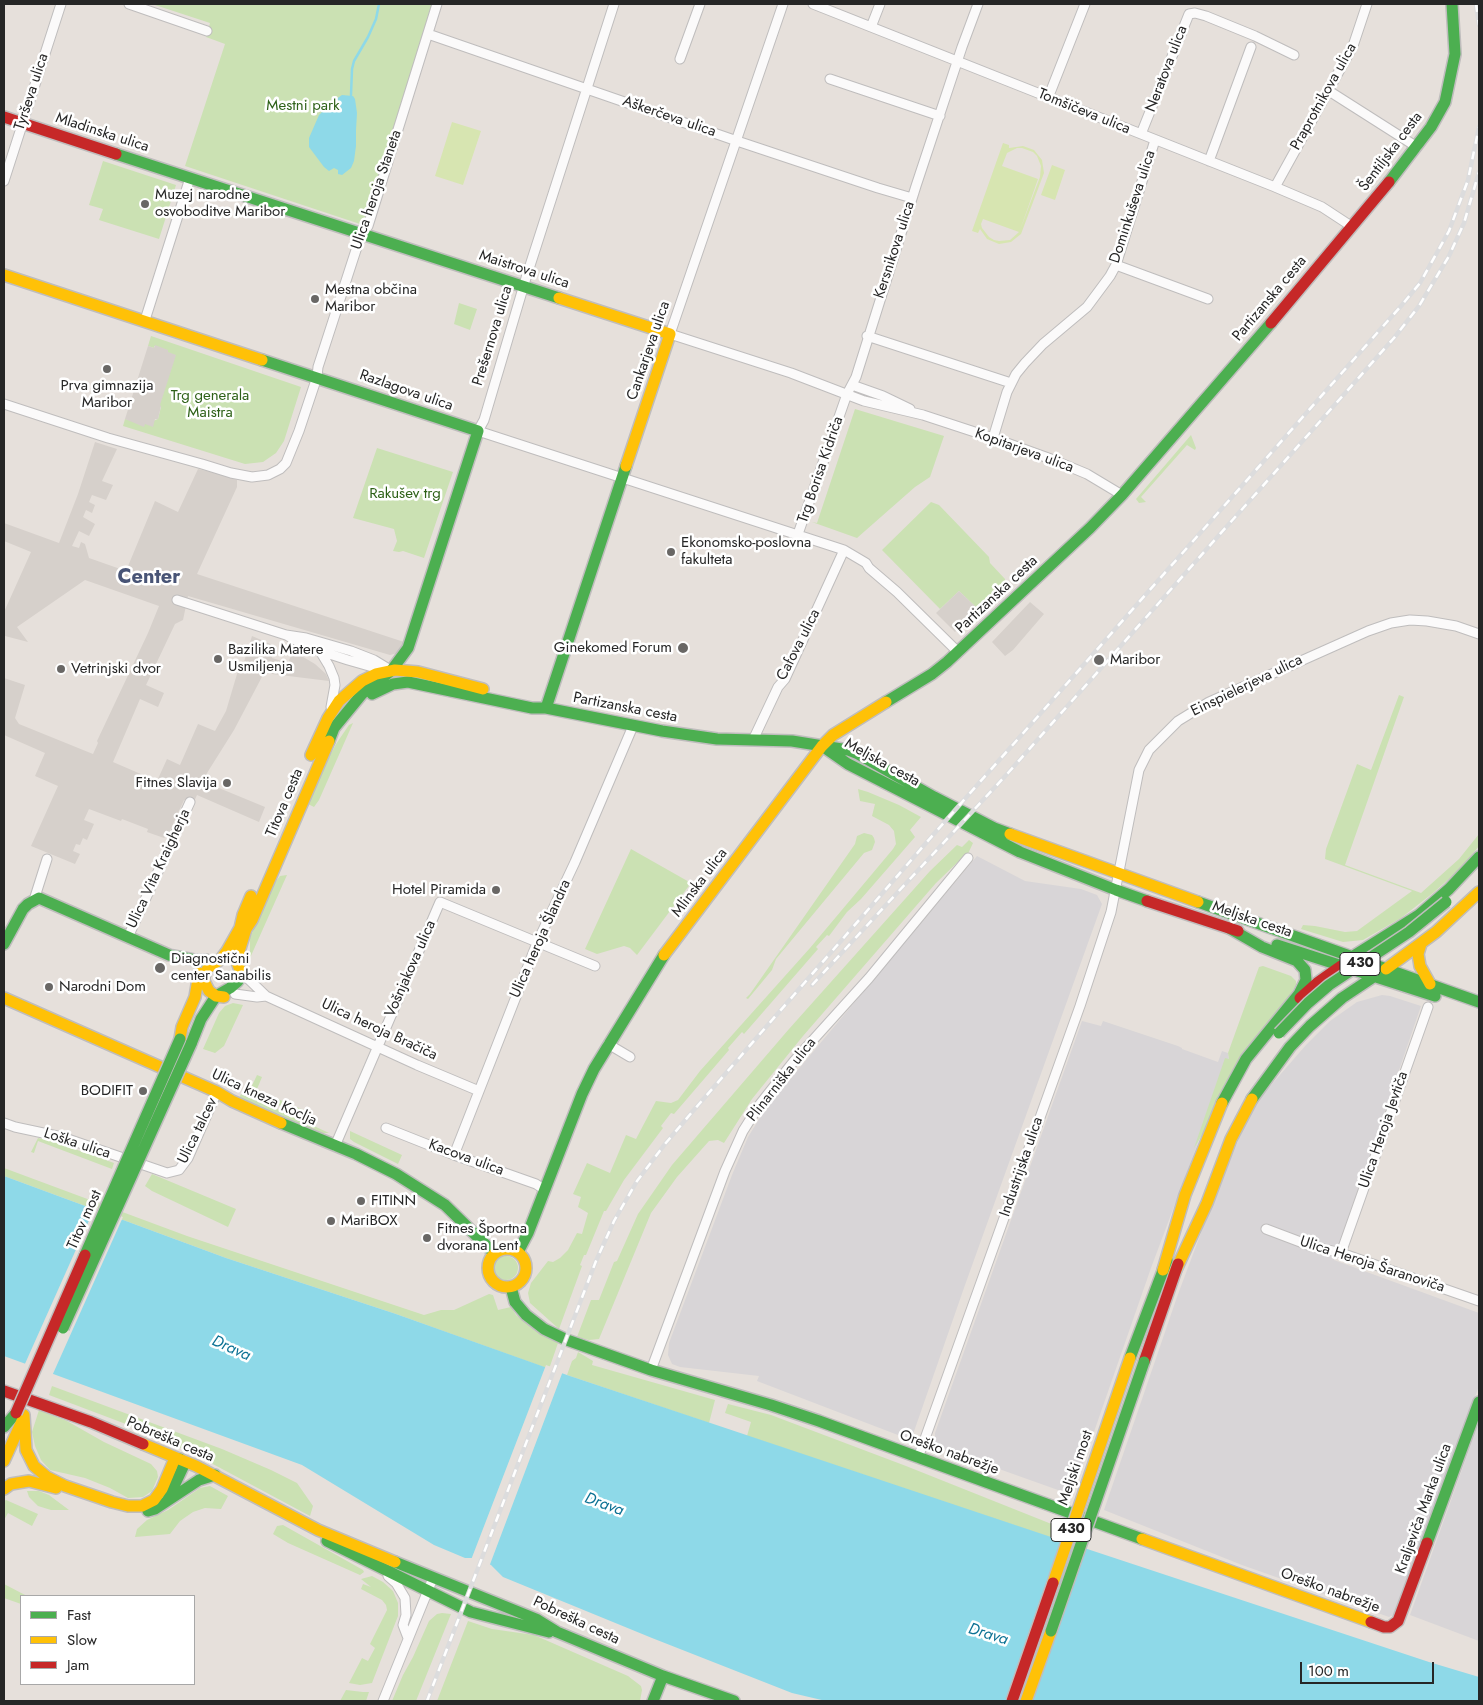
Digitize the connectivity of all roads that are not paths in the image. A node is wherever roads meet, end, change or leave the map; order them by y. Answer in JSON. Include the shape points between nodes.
{"nodes":[{"id":1,"x":60,"y":4,"type":"edge"},
{"id":2,"x":129,"y":4,"type":"edge"},
{"id":3,"x":437,"y":4,"type":"edge"},
{"id":4,"x":614,"y":4,"type":"edge"},
{"id":5,"x":700,"y":4,"type":"edge"},
{"id":6,"x":782,"y":4,"type":"edge"},
{"id":7,"x":813,"y":4,"type":"edge"},
{"id":8,"x":880,"y":4,"type":"edge"},
{"id":9,"x":978,"y":4,"type":"edge"},
{"id":10,"x":1084,"y":4,"type":"edge"},
{"id":11,"x":1367,"y":4,"type":"edge"},
{"id":12,"x":1452,"y":4,"type":"edge"},
{"id":13,"x":871,"y":27,"type":"junction"},
{"id":14,"x":207,"y":31,"type":"dead end"},
{"id":15,"x":428,"y":34,"type":"junction"},
{"id":16,"x":1251,"y":47,"type":"dead end"},
{"id":17,"x":1294,"y":55,"type":"dead end"},
{"id":18,"x":680,"y":59,"type":"dead end"},
{"id":19,"x":957,"y":61,"type":"junction"},
{"id":20,"x":830,"y":79,"type":"dead end"},
{"id":21,"x":587,"y":88,"type":"junction"},
{"id":22,"x":1329,"y":91,"type":"junction"},
{"id":23,"x":1048,"y":98,"type":"junction"},
{"id":24,"x":4,"y":116,"type":"edge"},
{"id":25,"x":940,"y":116,"type":"junction"},
{"id":26,"x":22,"y":122,"type":"junction"},
{"id":27,"x":1141,"y":134,"type":"junction"},
{"id":28,"x":737,"y":140,"type":"junction"},
{"id":29,"x":1155,"y":140,"type":"junction"},
{"id":30,"x":1417,"y":147,"type":"junction"},
{"id":31,"x":1209,"y":161,"type":"junction"},
{"id":32,"x":190,"y":178,"type":"junction"},
{"id":33,"x":4,"y":181,"type":"edge"},
{"id":34,"x":1275,"y":187,"type":"junction"},
{"id":35,"x":912,"y":198,"type":"junction"},
{"id":36,"x":1351,"y":226,"type":"junction"},
{"id":37,"x":362,"y":234,"type":"junction"},
{"id":38,"x":1116,"y":265,"type":"junction"},
{"id":39,"x":4,"y":275,"type":"edge"},
{"id":40,"x":524,"y":286,"type":"junction"},
{"id":41,"x":1208,"y":299,"type":"dead end"},
{"id":42,"x":145,"y":320,"type":"junction"},
{"id":43,"x":670,"y":334,"type":"junction"},
{"id":44,"x":867,"y":336,"type":"junction"},
{"id":45,"x":317,"y":377,"type":"junction"},
{"id":46,"x":1011,"y":383,"type":"junction"},
{"id":47,"x":852,"y":385,"type":"junction"},
{"id":48,"x":847,"y":394,"type":"junction"},
{"id":49,"x":4,"y":404,"type":"edge"},
{"id":50,"x":923,"y":415,"type":"junction"},
{"id":51,"x":478,"y":431,"type":"junction"},
{"id":52,"x":993,"y":438,"type":"junction"},
{"id":53,"x":622,"y":478,"type":"junction"},
{"id":54,"x":1122,"y":495,"type":"junction"},
{"id":55,"x":798,"y":534,"type":"junction"},
{"id":56,"x":844,"y":550,"type":"junction"},
{"id":57,"x":178,"y":600,"type":"dead end"},
{"id":58,"x":1479,"y":634,"type":"edge"},
{"id":59,"x":286,"y":635,"type":"junction"},
{"id":60,"x":320,"y":651,"type":"junction"},
{"id":61,"x":958,"y":652,"type":"junction"},
{"id":62,"x":391,"y":671,"type":"junction"},
{"id":63,"x":415,"y":683,"type":"junction"},
{"id":64,"x":354,"y":704,"type":"junction"},
{"id":65,"x":546,"y":708,"type":"junction"},
{"id":66,"x":328,"y":718,"type":"junction"},
{"id":67,"x":633,"y":726,"type":"junction"},
{"id":68,"x":753,"y":740,"type":"junction"},
{"id":69,"x":822,"y":746,"type":"junction"},
{"id":70,"x":190,"y":802,"type":"dead end"},
{"id":71,"x":1479,"y":857,"type":"edge"},
{"id":72,"x":968,"y":858,"type":"dead end"},
{"id":73,"x":47,"y":859,"type":"dead end"},
{"id":74,"x":1479,"y":870,"type":"edge"},
{"id":75,"x":1119,"y":874,"type":"junction"},
{"id":76,"x":1479,"y":881,"type":"edge"},
{"id":77,"x":1116,"y":890,"type":"junction"},
{"id":78,"x":1479,"y":892,"type":"edge"},
{"id":79,"x":34,"y":900,"type":"junction"},
{"id":80,"x":1449,"y":904,"type":"junction"},
{"id":81,"x":248,"y":918,"type":"junction"},
{"id":82,"x":1229,"y":928,"type":"junction"},
{"id":83,"x":128,"y":937,"type":"junction"},
{"id":84,"x":537,"y":943,"type":"junction"},
{"id":85,"x":4,"y":944,"type":"edge"},
{"id":86,"x":1421,"y":944,"type":"junction"},
{"id":87,"x":169,"y":955,"type":"junction"},
{"id":88,"x":215,"y":956,"type":"junction"},
{"id":89,"x":1352,"y":958,"type":"junction"},
{"id":90,"x":595,"y":966,"type":"dead end"},
{"id":91,"x":1341,"y":966,"type":"junction"},
{"id":92,"x":242,"y":967,"type":"junction"},
{"id":93,"x":1386,"y":969,"type":"junction"},
{"id":94,"x":1375,"y":976,"type":"junction"},
{"id":95,"x":202,"y":982,"type":"junction"},
{"id":96,"x":1430,"y":984,"type":"junction"},
{"id":97,"x":226,"y":996,"type":"junction"},
{"id":98,"x":266,"y":996,"type":"junction"},
{"id":99,"x":4,"y":998,"type":"edge"},
{"id":100,"x":1479,"y":1002,"type":"edge"},
{"id":101,"x":1428,"y":1007,"type":"dead end"},
{"id":102,"x":1479,"y":1009,"type":"edge"},
{"id":103,"x":1285,"y":1011,"type":"junction"},
{"id":104,"x":1282,"y":1034,"type":"junction"},
{"id":105,"x":608,"y":1044,"type":"junction"},
{"id":106,"x":378,"y":1046,"type":"junction"},
{"id":107,"x":1270,"y":1054,"type":"dead end"},
{"id":108,"x":630,"y":1057,"type":"dead end"},
{"id":109,"x":1252,"y":1078,"type":"dead end"},
{"id":110,"x":479,"y":1091,"type":"junction"},
{"id":111,"x":217,"y":1092,"type":"junction"},
{"id":112,"x":4,"y":1123,"type":"edge"},
{"id":113,"x":386,"y":1128,"type":"dead end"},
{"id":114,"x":334,"y":1146,"type":"junction"},
{"id":115,"x":454,"y":1156,"type":"junction"},
{"id":116,"x":149,"y":1168,"type":"joint"},
{"id":117,"x":545,"y":1190,"type":"junction"},
{"id":118,"x":1266,"y":1229,"type":"dead end"},
{"id":119,"x":518,"y":1252,"type":"junction"},
{"id":120,"x":494,"y":1253,"type":"junction"},
{"id":121,"x":1341,"y":1253,"type":"junction"},
{"id":122,"x":1163,"y":1270,"type":"junction"},
{"id":123,"x":1174,"y":1274,"type":"junction"},
{"id":124,"x":511,"y":1287,"type":"junction"},
{"id":125,"x":1479,"y":1301,"type":"edge"},
{"id":126,"x":651,"y":1370,"type":"junction"},
{"id":127,"x":4,"y":1391,"type":"edge"},
{"id":128,"x":1479,"y":1402,"type":"edge"},
{"id":129,"x":20,"y":1414,"type":"junction"},
{"id":130,"x":4,"y":1427,"type":"edge"},
{"id":131,"x":4,"y":1438,"type":"edge"},
{"id":132,"x":178,"y":1458,"type":"junction"},
{"id":133,"x":918,"y":1458,"type":"junction"},
{"id":134,"x":4,"y":1460,"type":"edge"},
{"id":135,"x":214,"y":1475,"type":"junction"},
{"id":136,"x":4,"y":1489,"type":"edge"},
{"id":137,"x":167,"y":1500,"type":"junction"},
{"id":138,"x":1083,"y":1518,"type":"junction"},
{"id":139,"x":318,"y":1530,"type":"junction"},
{"id":140,"x":380,"y":1569,"type":"junction"},
{"id":141,"x":433,"y":1578,"type":"junction"},
{"id":142,"x":428,"y":1591,"type":"junction"},
{"id":143,"x":1394,"y":1625,"type":"joint"},
{"id":144,"x":557,"y":1632,"type":"junction"},
{"id":145,"x":408,"y":1638,"type":"junction"},
{"id":146,"x":663,"y":1676,"type":"junction"},
{"id":147,"x":383,"y":1701,"type":"edge"},
{"id":148,"x":653,"y":1701,"type":"edge"},
{"id":149,"x":734,"y":1701,"type":"edge"},
{"id":150,"x":1012,"y":1701,"type":"edge"},
{"id":151,"x":1020,"y":1701,"type":"edge"},
{"id":152,"x":1026,"y":1701,"type":"edge"}],
"edges":[{"from":1,"to":26,"type":"street","name":"Tyrševa ulica"},
{"from":2,"to":14,"type":"street"},
{"from":3,"to":15,"type":"street","name":"Ulica heroja Staneta"},
{"from":4,"to":21,"type":"street","name":"Prešernova ulica"},
{"from":5,"to":18,"type":"street"},
{"from":6,"to":28,"type":"street","name":"Cankarjeva ulica"},
{"from":7,"to":13,"type":"street","name":"Tomšičeva ulica"},
{"from":8,"to":13,"type":"street"},
{"from":9,"to":19,"type":"street","name":"Kersnikova ulica"},
{"from":10,"to":23,"type":"street"},
{"from":11,"to":22,"type":"street","name":"Praprotnikova ulica","via":[[1353,46]]},
{"from":12,"to":30,"type":"main road","name":"Šentiljska cesta","via":[[1455,54],[1449,88],[1445,102]]},
{"from":13,"to":19,"type":"street","name":"Tomšičeva ulica"},
{"from":15,"to":21,"type":"street","name":"Aškerčeva ulica"},
{"from":15,"to":37,"type":"street","name":"Ulica heroja Staneta","via":[[368,226]]},
{"from":16,"to":31,"type":"street"},
{"from":17,"to":27,"type":"street","name":"Neratova ulica","via":[[1206,16],[1189,14]]},
{"from":19,"to":23,"type":"street","name":"Tomšičeva ulica"},
{"from":19,"to":25,"type":"street","name":"Kersnikova ulica"},
{"from":20,"to":25,"type":"street"},
{"from":21,"to":28,"type":"street","name":"Aškerčeva ulica"},
{"from":21,"to":40,"type":"street","name":"Prešernova ulica"},
{"from":22,"to":30,"type":"street"},
{"from":22,"to":34,"type":"street","name":"Praprotnikova ulica"},
{"from":23,"to":27,"type":"street","name":"Tomšičeva ulica"},
{"from":24,"to":26,"type":"main road","name":"Mladinska ulica"},
{"from":25,"to":35,"type":"street","name":"Kersnikova ulica"},
{"from":26,"to":32,"type":"main road","name":"Mladinska ulica"},
{"from":26,"to":33,"type":"street","name":"Tyrševa ulica"},
{"from":27,"to":29,"type":"street","name":"Tomšičeva ulica"},
{"from":28,"to":35,"type":"street","name":"Aškerčeva ulica"},
{"from":28,"to":43,"type":"street","name":"Cankarjeva ulica"},
{"from":29,"to":31,"type":"street","name":"Tomšičeva ulica"},
{"from":29,"to":38,"type":"street","name":"Dominkuševa ulica"},
{"from":30,"to":36,"type":"main road","name":"Šentiljska cesta"},
{"from":31,"to":34,"type":"street","name":"Tomšičeva ulica"},
{"from":32,"to":37,"type":"main road","name":"Maistrova ulica"},
{"from":32,"to":42,"type":"street"},
{"from":34,"to":36,"type":"street","name":"Tomšičeva ulica","via":[[1322,207]]},
{"from":35,"to":44,"type":"street","name":"Kersnikova ulica"},
{"from":36,"to":54,"type":"main road","name":"Partizanska cesta"},
{"from":37,"to":40,"type":"main road","name":"Maistrova ulica"},
{"from":37,"to":45,"type":"street","name":"Ulica heroja Staneta"},
{"from":38,"to":41,"type":"street"},
{"from":38,"to":46,"type":"street","name":"Dominkuševa ulica","via":[[1087,307],[1025,362]]},
{"from":39,"to":42,"type":"main road","name":"Razlagova ulica"},
{"from":40,"to":43,"type":"main road","name":"Maistrova ulica"},
{"from":40,"to":51,"type":"street","name":"Prešernova ulica"},
{"from":42,"to":45,"type":"main road","name":"Razlagova ulica"},
{"from":43,"to":48,"type":"street","name":"Maistrova ulica"},
{"from":43,"to":53,"type":"main road","name":"Cankarjeva ulica"},
{"from":44,"to":46,"type":"street"},
{"from":44,"to":47,"type":"street","name":"Kersnikova ulica"},
{"from":45,"to":49,"type":"street","via":[[286,463],[274,473],[252,477],[108,438]]},
{"from":45,"to":51,"type":"main road","name":"Razlagova ulica"},
{"from":46,"to":52,"type":"street","name":"Dominkuševa ulica"},
{"from":47,"to":48,"type":"street","name":"Trg Borisa Kidriča"},
{"from":47,"to":50,"type":"street","name":"Kopitarjeva ulica"},
{"from":48,"to":50,"type":"street","name":"Kopitarjeva ulica"},
{"from":48,"to":55,"type":"street","name":"Trg Borisa Kidriča"},
{"from":50,"to":52,"type":"street","name":"Kopitarjeva ulica"},
{"from":51,"to":53,"type":"street","name":"Razlagova ulica"},
{"from":51,"to":62,"type":"main road","name":"Prešernova ulica","via":[[410,642]]},
{"from":52,"to":54,"type":"street","name":"Kopitarjeva ulica","via":[[1087,474]]},
{"from":53,"to":55,"type":"street","name":"Razlagova ulica"},
{"from":53,"to":65,"type":"main road","name":"Cankarjeva ulica"},
{"from":54,"to":61,"type":"main road","name":"Partizanska cesta"},
{"from":55,"to":56,"type":"street","name":"Trg Borisa Kidriča"},
{"from":56,"to":61,"type":"street","name":"Trg Borisa Kidriča","via":[[866,563]]},
{"from":56,"to":68,"type":"street","name":"Cafova ulica"},
{"from":57,"to":59,"type":"street","name":"Partizanska cesta"},
{"from":58,"to":75,"type":"street","name":"Einspielerjeva ulica","via":[[1427,621],[1391,623],[1209,702],[1178,721],[1149,750],[1139,770]]},
{"from":59,"to":60,"type":"street","name":"Partizanska cesta"},
{"from":59,"to":62,"type":"street","name":"Partizanska cesta","via":[[352,651]]},
{"from":60,"to":62,"type":"street","name":"Partizanska cesta"},
{"from":60,"to":66,"type":"street","via":[[335,685]]},
{"from":61,"to":69,"type":"main road","name":"Partizanska cesta","via":[[932,674],[832,735]]},
{"from":62,"to":63,"type":"street","name":"Partizanska cesta"},
{"from":62,"to":64,"type":"main road","name":"Titova cesta"},
{"from":62,"to":65,"type":"main road","name":"Partizanska cesta","via":[[426,674]]},
{"from":62,"to":66,"type":"main road","name":"Titova cesta","via":[[362,681],[339,701]]},
{"from":63,"to":64,"type":"main road","name":"Titova cesta","via":[[393,684]]},
{"from":63,"to":65,"type":"main road","name":"Partizanska cesta","via":[[532,708]]},
{"from":64,"to":81,"type":"main road","name":"Titova cesta","via":[[339,720],[329,738]]},
{"from":65,"to":67,"type":"main road","name":"Partizanska cesta"},
{"from":66,"to":81,"type":"main road","name":"Titova cesta"},
{"from":67,"to":68,"type":"main road","name":"Partizanska cesta","via":[[707,738]]},
{"from":67,"to":84,"type":"street","name":"Ulica heroja Šlandra"},
{"from":68,"to":69,"type":"main road","name":"Partizanska cesta"},
{"from":69,"to":75,"type":"main road","name":"Meljska cesta","via":[[858,754],[994,828]]},
{"from":69,"to":77,"type":"main road","name":"Meljska cesta","via":[[848,764],[1020,852]]},
{"from":69,"to":105,"type":"main road","name":"Mlinska ulica","via":[[664,955]]},
{"from":70,"to":83,"type":"street","name":"Ulica Vita Kraigherja"},
{"from":71,"to":89,"type":"main road","via":[[1419,915]]},
{"from":72,"to":126,"type":"street","name":"Plinarniška ulica","via":[[869,978],[794,1062],[743,1131]]},
{"from":73,"to":79,"type":"street"},
{"from":74,"to":80,"type":"main road","number":"430"},
{"from":75,"to":77,"type":"street","name":"Industrijska ulica"},
{"from":75,"to":89,"type":"main road","name":"Meljska cesta"},
{"from":76,"to":80,"type":"main road","number":"430"},
{"from":77,"to":82,"type":"main road","name":"Meljska cesta"},
{"from":77,"to":133,"type":"street","name":"Industrijska ulica","via":[[1080,1006]]},
{"from":78,"to":86,"type":"main road"},
{"from":79,"to":83,"type":"main road","via":[[48,900]]},
{"from":79,"to":85,"type":"main road","via":[[23,909]]},
{"from":80,"to":104,"type":"main road","number":"430","bridge":true,"via":[[1329,985],[1308,1003]]},
{"from":81,"to":88,"type":"main road"},
{"from":81,"to":92,"type":"main road"},
{"from":82,"to":91,"type":"main road","name":"Meljska cesta"},
{"from":82,"to":103,"type":"main road","via":[[1302,966],[1305,985]]},
{"from":83,"to":87,"type":"main road"},
{"from":84,"to":90,"type":"street"},
{"from":84,"to":106,"type":"street","name":"Vošnjakova ulica","via":[[440,902]]},
{"from":84,"to":110,"type":"street","name":"Ulica heroja Šlandra"},
{"from":86,"to":93,"type":"main road"},
{"from":86,"to":96,"type":"main road","via":[[1418,954],[1420,966]]},
{"from":87,"to":88,"type":"main road","via":[[195,960]]},
{"from":87,"to":95,"type":"main road"},
{"from":88,"to":92,"type":"main road"},
{"from":88,"to":95,"type":"main road"},
{"from":88,"to":95,"type":"main road","via":[[200,968]]},
{"from":89,"to":91,"type":"main road"},
{"from":89,"to":93,"type":"main road","name":"Meljska cesta"},
{"from":91,"to":94,"type":"main road","name":"Meljska cesta"},
{"from":91,"to":103,"type":"main road"},
{"from":92,"to":97,"type":"main road"},
{"from":92,"to":97,"type":"main road","via":[[244,984]]},
{"from":92,"to":98,"type":"street","name":"Ulica heroja Bračiča"},
{"from":93,"to":94,"type":"main road"},
{"from":93,"to":96,"type":"main road","name":"Meljska cesta"},
{"from":94,"to":102,"type":"main road","name":"Meljska cesta"},
{"from":94,"to":123,"type":"main road","via":[[1342,998],[1310,1026],[1254,1095],[1231,1138]]},
{"from":95,"to":97,"type":"main road"},
{"from":95,"to":129,"type":"main road","name":"Titov most","bridge":true},
{"from":96,"to":100,"type":"main road","name":"Meljska cesta"},
{"from":97,"to":98,"type":"street","name":"Ulica heroja Bračiča"},
{"from":97,"to":129,"type":"main road","name":"Titov most","bridge":true,"via":[[192,1044]]},
{"from":98,"to":106,"type":"street","name":"Ulica heroja Bračiča"},
{"from":99,"to":111,"type":"main road","name":"Ulica kneza Koclja"},
{"from":101,"to":121,"type":"street","name":"Ulica Heroja Jevtiča"},
{"from":103,"to":122,"type":"main road","via":[[1246,1059],[1220,1106],[1185,1195]]},
{"from":104,"to":107,"type":"main road","number":"430"},
{"from":104,"to":122,"type":"main road","number":"430","via":[[1255,1064],[1229,1109]]},
{"from":105,"to":108,"type":"street"},
{"from":105,"to":117,"type":"main road","name":"Mlinska ulica","via":[[582,1094]]},
{"from":106,"to":110,"type":"street","name":"Ulica heroja Bračiča"},
{"from":106,"to":114,"type":"street","name":"Vošnjakova ulica"},
{"from":109,"to":123,"type":"main road","number":"430","via":[[1211,1166]]},
{"from":110,"to":115,"type":"street","name":"Ulica heroja Šlandra"},
{"from":111,"to":114,"type":"main road","name":"Ulica kneza Koclja"},
{"from":111,"to":116,"type":"street","name":"Ulica talcev","via":[[183,1166],[167,1173]]},
{"from":112,"to":116,"type":"street","name":"Loška ulica","via":[[62,1138]]},
{"from":113,"to":115,"type":"street","name":"Kacova ulica"},
{"from":114,"to":120,"type":"main road","name":"Ulica kneza Koclja","via":[[423,1190],[461,1219]]},
{"from":115,"to":117,"type":"street","name":"Kacova ulica"},
{"from":117,"to":119,"type":"main road","name":"Mlinska ulica"},
{"from":118,"to":121,"type":"street","name":"Ulica Heroja Šaranoviča"},
{"from":119,"to":120,"type":"main road","via":[[508,1248]]},
{"from":119,"to":124,"type":"main road","via":[[525,1262],[526,1272],[519,1283]]},
{"from":120,"to":124,"type":"main road","via":[[488,1263],[489,1276],[497,1285]]},
{"from":121,"to":125,"type":"street","name":"Ulica Heroja Šaranoviča"},
{"from":122,"to":150,"type":"main road","name":"Meljski most","number":"430","bridge":true},
{"from":123,"to":152,"type":"main road","name":"Meljski most","number":"430","bridge":true},
{"from":124,"to":126,"type":"main road","name":"Oreško nabrežje","via":[[515,1302],[544,1329]]},
{"from":126,"to":133,"type":"main road","name":"Oreško nabrežje","via":[[771,1405]]},
{"from":127,"to":132,"type":"main road","name":"Pobreška cesta"},
{"from":128,"to":143,"type":"main road","name":"Kraljeviča Marka ulica","via":[[1401,1615]]},
{"from":129,"to":130,"type":"main road"},
{"from":129,"to":131,"type":"main road"},
{"from":129,"to":132,"type":"main road","via":[[26,1450],[34,1466],[65,1486],[112,1502],[142,1506],[154,1500]]},
{"from":129,"to":134,"type":"main road"},
{"from":132,"to":135,"type":"main road","name":"Pobreška cesta"},
{"from":132,"to":137,"type":"main road","via":[[183,1468]]},
{"from":133,"to":138,"type":"main road","name":"Oreško nabrežje"},
{"from":135,"to":137,"type":"main road","via":[[199,1480]]},
{"from":135,"to":139,"type":"main road","name":"Pobreška cesta"},
{"from":136,"to":137,"type":"main road","via":[[11,1484],[29,1481],[129,1514],[155,1509]]},
{"from":138,"to":143,"type":"main road","name":"Oreško nabrežje","via":[[1377,1625]]},
{"from":138,"to":151,"type":"main road","name":"Meljski most"},
{"from":139,"to":140,"type":"main road","name":"Pobreška cesta","via":[[328,1542]]},
{"from":139,"to":141,"type":"main road","name":"Pobreška cesta"},
{"from":140,"to":142,"type":"main road"},
{"from":140,"to":145,"type":"street","name":"Pobreška cesta","via":[[403,1593],[406,1606],[404,1625]]},
{"from":141,"to":142,"type":"street","name":"Pobreška cesta"},
{"from":141,"to":144,"type":"main road","name":"Pobreška cesta","via":[[536,1619]]},
{"from":142,"to":144,"type":"main road","via":[[471,1612],[544,1632]]},
{"from":142,"to":145,"type":"street","name":"Pobreška cesta"},
{"from":144,"to":146,"type":"main road","name":"Pobreška cesta"},
{"from":145,"to":147,"type":"street","name":"Pobreška cesta"},
{"from":146,"to":148,"type":"main road"},
{"from":146,"to":149,"type":"main road","name":"Pobreška cesta"}]}
